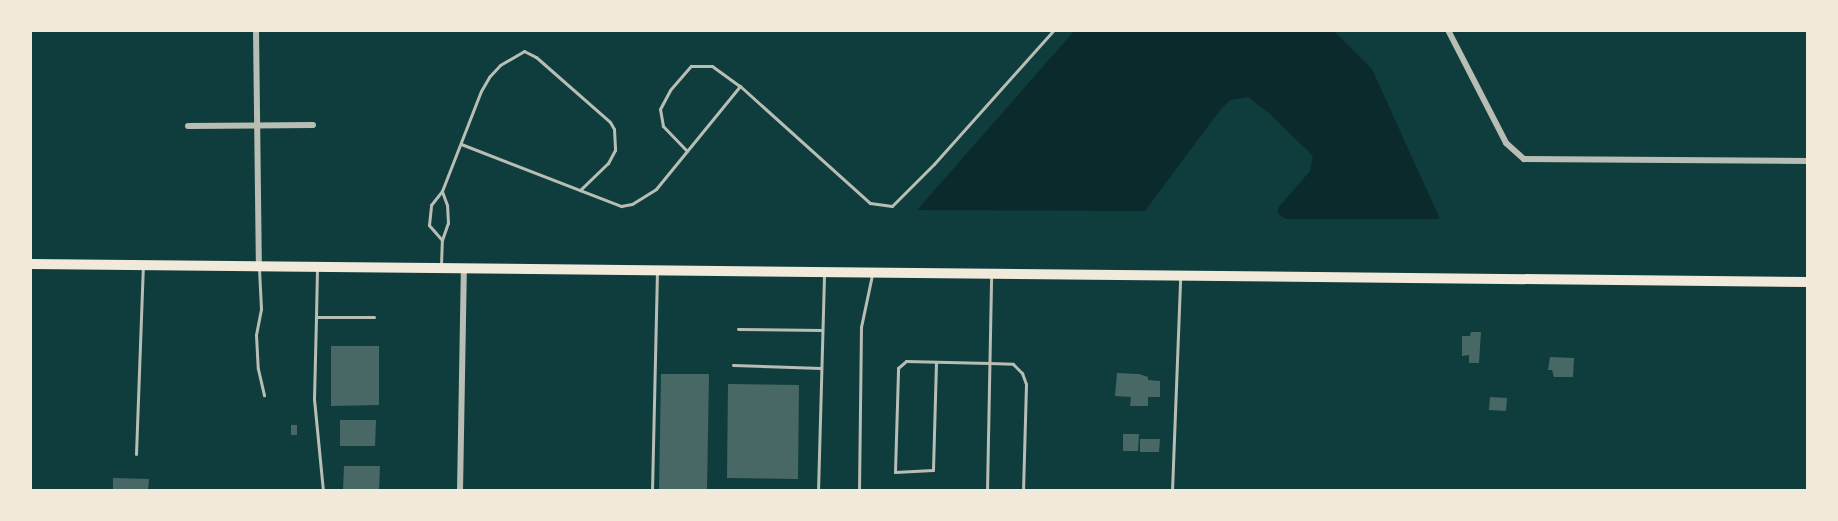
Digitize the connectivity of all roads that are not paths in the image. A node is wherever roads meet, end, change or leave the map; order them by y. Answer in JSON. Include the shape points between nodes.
{"nodes":[{"id":1,"x":256,"y":30,"type":"edge"},
{"id":2,"x":1054,"y":30,"type":"edge"},
{"id":3,"x":1448,"y":30,"type":"edge"},
{"id":4,"x":740,"y":86,"type":"junction"},
{"id":5,"x":313,"y":125,"type":"dead end"},
{"id":6,"x":188,"y":126,"type":"dead end"},
{"id":7,"x":257,"y":127,"type":"junction"},
{"id":8,"x":461,"y":144,"type":"junction"},
{"id":9,"x":687,"y":151,"type":"junction"},
{"id":10,"x":1808,"y":161,"type":"edge"},
{"id":11,"x":580,"y":190,"type":"junction"},
{"id":12,"x":442,"y":191,"type":"junction"},
{"id":13,"x":442,"y":240,"type":"junction"},
{"id":14,"x":30,"y":264,"type":"edge"},
{"id":15,"x":143,"y":266,"type":"junction"},
{"id":16,"x":259,"y":267,"type":"junction"},
{"id":17,"x":317,"y":267,"type":"junction"},
{"id":18,"x":441,"y":269,"type":"junction"},
{"id":19,"x":464,"y":269,"type":"junction"},
{"id":20,"x":657,"y":271,"type":"junction"},
{"id":21,"x":824,"y":273,"type":"junction"},
{"id":22,"x":872,"y":273,"type":"junction"},
{"id":23,"x":992,"y":274,"type":"junction"},
{"id":24,"x":1180,"y":276,"type":"junction"},
{"id":25,"x":1808,"y":282,"type":"edge"},
{"id":26,"x":316,"y":317,"type":"junction"},
{"id":27,"x":374,"y":317,"type":"dead end"},
{"id":28,"x":738,"y":329,"type":"dead end"},
{"id":29,"x":822,"y":330,"type":"junction"},
{"id":30,"x":936,"y":362,"type":"junction"},
{"id":31,"x":989,"y":363,"type":"junction"},
{"id":32,"x":733,"y":365,"type":"dead end"},
{"id":33,"x":821,"y":368,"type":"junction"},
{"id":34,"x":264,"y":395,"type":"dead end"},
{"id":35,"x":136,"y":454,"type":"dead end"},
{"id":36,"x":322,"y":491,"type":"edge"},
{"id":37,"x":460,"y":491,"type":"edge"},
{"id":38,"x":652,"y":491,"type":"edge"},
{"id":39,"x":818,"y":491,"type":"edge"},
{"id":40,"x":859,"y":491,"type":"edge"},
{"id":41,"x":987,"y":491,"type":"edge"},
{"id":42,"x":1023,"y":491,"type":"edge"},
{"id":43,"x":1172,"y":491,"type":"edge"}],
"edges":[{"from":1,"to":7,"type":"street"},
{"from":2,"to":4,"type":"lane","via":[[892,206],[870,203]]},
{"from":3,"to":10,"type":"street","via":[[1506,143],[1524,159]]},
{"from":4,"to":9,"type":"lane"},
{"from":4,"to":9,"type":"lane","via":[[712,66],[691,66],[669,90],[660,109],[663,126]]},
{"from":5,"to":7,"type":"street"},
{"from":6,"to":7,"type":"street"},
{"from":7,"to":16,"type":"street"},
{"from":8,"to":11,"type":"lane"},
{"from":8,"to":11,"type":"lane","via":[[489,77],[500,65],[524,51],[536,57],[614,129],[615,150],[608,163]]},
{"from":8,"to":12,"type":"lane"},
{"from":9,"to":11,"type":"lane","via":[[656,189],[632,204],[621,206]]},
{"from":12,"to":13,"type":"lane","via":[[448,223]]},
{"from":12,"to":13,"type":"lane","via":[[431,205],[429,225]]},
{"from":13,"to":18,"type":"lane"},
{"from":14,"to":15,"type":"main road"},
{"from":15,"to":16,"type":"main road"},
{"from":15,"to":35,"type":"lane"},
{"from":16,"to":17,"type":"main road"},
{"from":16,"to":34,"type":"lane","via":[[261,309],[256,335]]},
{"from":17,"to":18,"type":"main road"},
{"from":17,"to":26,"type":"lane"},
{"from":18,"to":19,"type":"main road"},
{"from":19,"to":20,"type":"main road"},
{"from":19,"to":37,"type":"street"},
{"from":20,"to":21,"type":"main road"},
{"from":20,"to":38,"type":"lane"},
{"from":21,"to":22,"type":"main road"},
{"from":21,"to":29,"type":"lane"},
{"from":22,"to":23,"type":"main road"},
{"from":22,"to":40,"type":"lane","via":[[861,327]]},
{"from":23,"to":24,"type":"main road"},
{"from":23,"to":31,"type":"lane"},
{"from":24,"to":25,"type":"main road"},
{"from":24,"to":43,"type":"lane"},
{"from":26,"to":27,"type":"lane"},
{"from":26,"to":36,"type":"lane","via":[[314,399]]},
{"from":28,"to":29,"type":"lane"},
{"from":29,"to":33,"type":"lane"},
{"from":30,"to":30,"type":"lane","via":[[906,361],[898,368],[895,472],[933,470]]},
{"from":30,"to":31,"type":"lane"},
{"from":31,"to":41,"type":"lane"},
{"from":31,"to":42,"type":"lane","via":[[1013,364],[1026,384]]},
{"from":32,"to":33,"type":"lane"},
{"from":33,"to":39,"type":"lane"}]}
